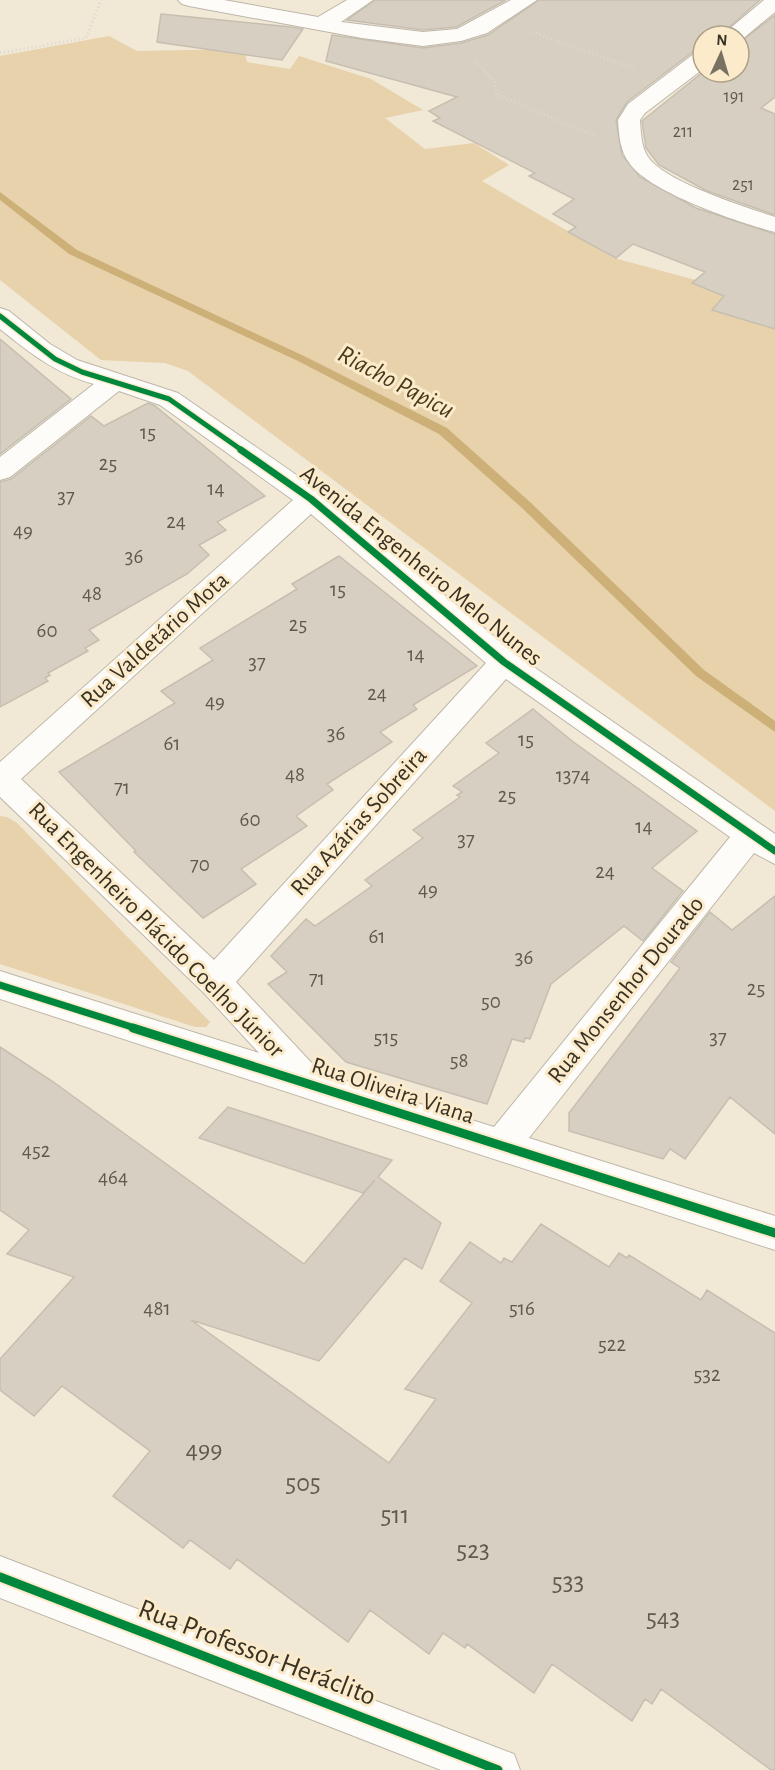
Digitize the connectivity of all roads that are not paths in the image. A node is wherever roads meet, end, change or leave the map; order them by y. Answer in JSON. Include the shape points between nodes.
{"nodes":[{"id":1,"x":192,"y":0,"type":"edge"},
{"id":2,"x":362,"y":0,"type":"edge"},
{"id":3,"x":526,"y":0,"type":"edge"},
{"id":4,"x":775,"y":2,"type":"edge"},
{"id":5,"x":747,"y":24,"type":"edge"},
{"id":6,"x":321,"y":25,"type":"junction"},
{"id":7,"x":691,"y":67,"type":"edge"},
{"id":8,"x":775,"y":225,"type":"edge"},
{"id":9,"x":0,"y":316,"type":"edge"},
{"id":10,"x":116,"y":380,"type":"junction"},
{"id":11,"x":0,"y":471,"type":"edge"},
{"id":12,"x":311,"y":499,"type":"junction"},
{"id":13,"x":504,"y":662,"type":"junction"},
{"id":14,"x":0,"y":779,"type":"edge"},
{"id":15,"x":763,"y":843,"type":"edge"},
{"id":16,"x":215,"y":982,"type":"junction"},
{"id":17,"x":0,"y":985,"type":"edge"},
{"id":18,"x":310,"y":1084,"type":"junction"},
{"id":19,"x":500,"y":1147,"type":"junction"},
{"id":20,"x":775,"y":1233,"type":"edge"},
{"id":21,"x":0,"y":1577,"type":"edge"},
{"id":22,"x":498,"y":1770,"type":"edge"}],
"edges":[{"from":1,"to":6,"type":"street"},
{"from":2,"to":6,"type":"street"},
{"from":3,"to":6,"type":"street","via":[[498,19],[461,35],[423,39]]},
{"from":4,"to":5,"type":"street"},
{"from":7,"to":8,"type":"street","via":[[636,109],[629,120],[640,163],[695,194]]},
{"from":9,"to":10,"type":"street","name":"Avenida Engenheiro Melo Nunes","via":[[55,359]]},
{"from":10,"to":11,"type":"street"},
{"from":10,"to":12,"type":"street","name":"Avenida Engenheiro Melo Nunes","via":[[169,399]]},
{"from":12,"to":13,"type":"street","name":"Avenida Engenheiro Melo Nunes"},
{"from":12,"to":14,"type":"street","name":"Rua Valdetário Mota"},
{"from":13,"to":15,"type":"street","name":"Avenida Engenheiro Melo Nunes"},
{"from":13,"to":16,"type":"street","name":"Rua Azárias Sobreira"},
{"from":14,"to":16,"type":"street","name":"Rua Engenheiro Plácido Coelho Júnior"},
{"from":15,"to":19,"type":"street","name":"Rua Monsenhor Dourado"},
{"from":16,"to":18,"type":"street","name":"Rua Engenheiro Plácido Coelho Júnior"},
{"from":17,"to":18,"type":"street","name":"Rua Oliveira Viana"},
{"from":18,"to":19,"type":"street","name":"Rua Oliveira Viana"},
{"from":19,"to":20,"type":"street","name":"Rua Oliveira Viana"},
{"from":21,"to":22,"type":"street","name":"Rua Professor Heráclito"}]}
